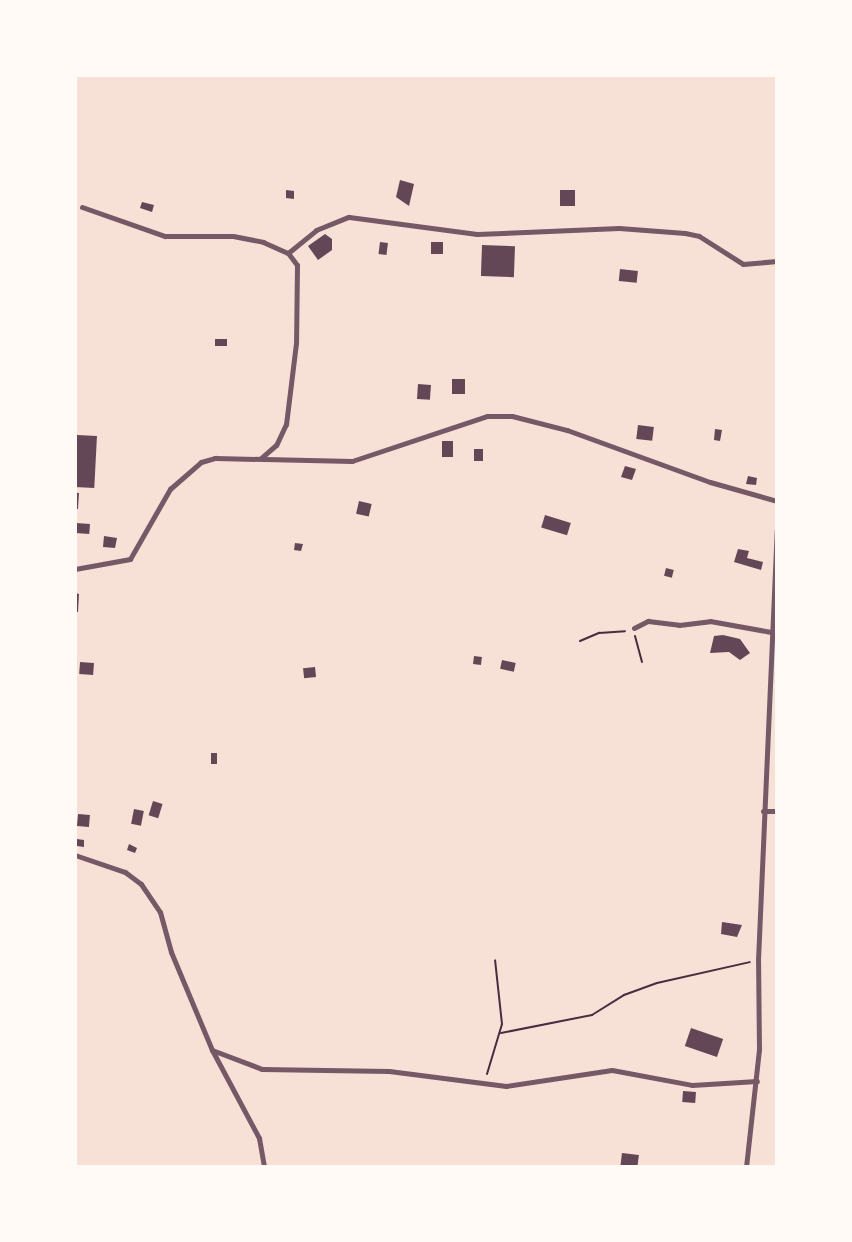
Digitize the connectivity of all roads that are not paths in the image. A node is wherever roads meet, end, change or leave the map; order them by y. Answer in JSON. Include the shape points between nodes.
{"nodes":[{"id":1,"x":82,"y":207,"type":"dead end"},
{"id":2,"x":288,"y":253,"type":"junction"},
{"id":3,"x":777,"y":261,"type":"edge"},
{"id":4,"x":261,"y":458,"type":"junction"},
{"id":5,"x":777,"y":501,"type":"edge"},
{"id":6,"x":777,"y":529,"type":"edge"},
{"id":7,"x":75,"y":569,"type":"edge"},
{"id":8,"x":775,"y":593,"type":"edge"},
{"id":9,"x":634,"y":628,"type":"road end"},
{"id":10,"x":771,"y":632,"type":"junction"},
{"id":11,"x":764,"y":811,"type":"junction"},
{"id":12,"x":777,"y":811,"type":"edge"},
{"id":13,"x":75,"y":855,"type":"edge"},
{"id":14,"x":212,"y":1050,"type":"junction"},
{"id":15,"x":757,"y":1082,"type":"junction"},
{"id":16,"x":264,"y":1167,"type":"edge"},
{"id":17,"x":746,"y":1167,"type":"edge"}],
"edges":[{"from":1,"to":2,"type":"street","via":[[164,236],[233,236],[276,245]]},
{"from":2,"to":3,"type":"street","via":[[316,230],[349,217],[477,234],[619,228],[685,233],[699,236],[743,264]]},
{"from":2,"to":4,"type":"street","via":[[297,265],[299,283],[288,408],[282,437]]},
{"from":4,"to":5,"type":"street","via":[[352,461],[466,421],[512,416]]},
{"from":4,"to":7,"type":"street","via":[[201,462],[170,489],[130,559]]},
{"from":6,"to":8,"type":"street"},
{"from":8,"to":10,"type":"street"},
{"from":9,"to":10,"type":"street","via":[[648,621],[679,625],[710,621]]},
{"from":10,"to":11,"type":"street"},
{"from":11,"to":12,"type":"street"},
{"from":11,"to":15,"type":"street"},
{"from":13,"to":14,"type":"street","via":[[125,872],[151,898]]},
{"from":14,"to":15,"type":"street","via":[[278,1073],[389,1071],[518,1085],[612,1070],[692,1085]]},
{"from":14,"to":16,"type":"street","via":[[259,1138]]},
{"from":15,"to":17,"type":"street"}]}
